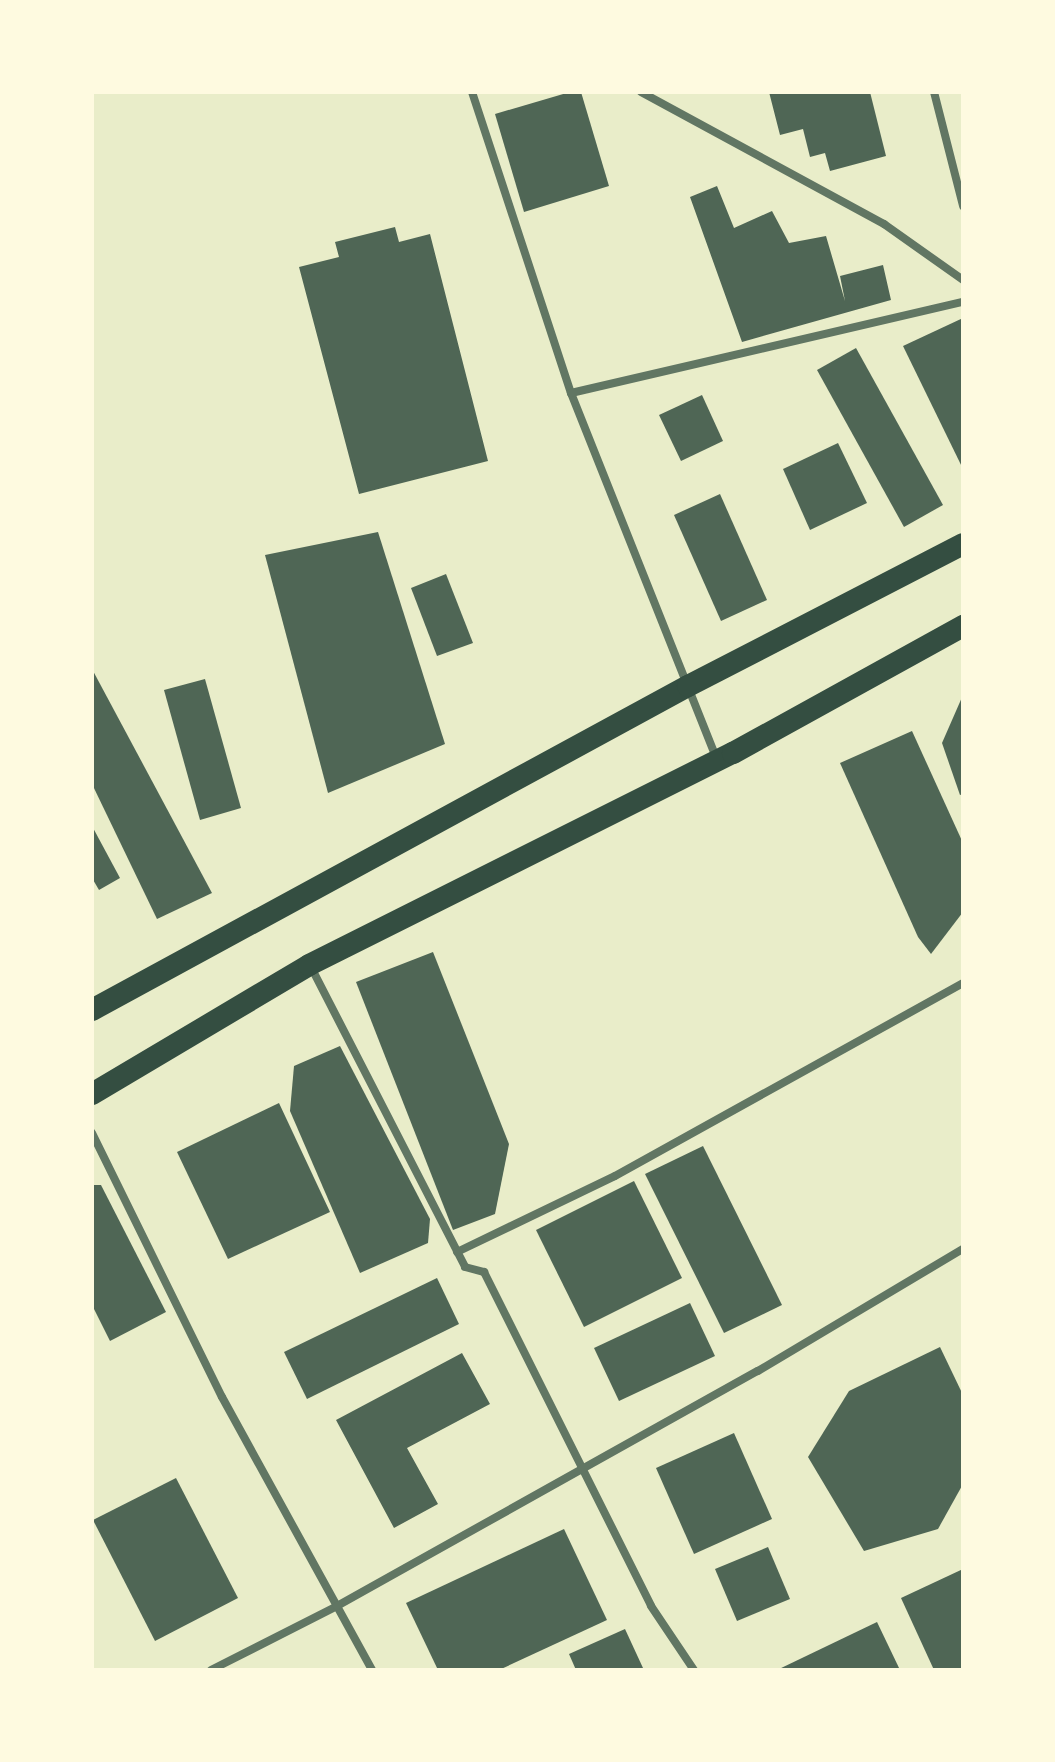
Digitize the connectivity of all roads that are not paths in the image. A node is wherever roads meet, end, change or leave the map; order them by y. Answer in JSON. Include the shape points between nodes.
{"nodes":[{"id":1,"x":472,"y":92,"type":"edge"},
{"id":2,"x":641,"y":92,"type":"edge"},
{"id":3,"x":934,"y":92,"type":"edge"},
{"id":4,"x":963,"y":206,"type":"edge"},
{"id":5,"x":963,"y":280,"type":"edge"},
{"id":6,"x":963,"y":302,"type":"edge"},
{"id":7,"x":571,"y":393,"type":"junction"},
{"id":8,"x":963,"y":544,"type":"edge"},
{"id":9,"x":963,"y":626,"type":"edge"},
{"id":10,"x":688,"y":686,"type":"junction"},
{"id":11,"x":718,"y":761,"type":"junction"},
{"id":12,"x":309,"y":965,"type":"junction"},
{"id":13,"x":963,"y":983,"type":"edge"},
{"id":14,"x":92,"y":1010,"type":"edge"},
{"id":15,"x":92,"y":1094,"type":"edge"},
{"id":16,"x":92,"y":1133,"type":"edge"},
{"id":17,"x":963,"y":1249,"type":"edge"},
{"id":18,"x":457,"y":1252,"type":"junction"},
{"id":19,"x":581,"y":1465,"type":"junction"},
{"id":20,"x":337,"y":1606,"type":"junction"},
{"id":21,"x":211,"y":1670,"type":"edge"},
{"id":22,"x":372,"y":1670,"type":"edge"},
{"id":23,"x":694,"y":1670,"type":"edge"}],
"edges":[{"from":1,"to":7,"type":"street"},
{"from":2,"to":5,"type":"street","via":[[884,224]]},
{"from":3,"to":4,"type":"street"},
{"from":6,"to":7,"type":"street"},
{"from":7,"to":10,"type":"street"},
{"from":8,"to":10,"type":"highway"},
{"from":9,"to":11,"type":"highway"},
{"from":10,"to":11,"type":"street"},
{"from":10,"to":14,"type":"highway"},
{"from":11,"to":12,"type":"highway"},
{"from":12,"to":15,"type":"highway"},
{"from":12,"to":18,"type":"street"},
{"from":13,"to":18,"type":"street","via":[[615,1176]]},
{"from":16,"to":20,"type":"street","via":[[222,1397]]},
{"from":17,"to":19,"type":"street","via":[[758,1371]]},
{"from":18,"to":19,"type":"street","via":[[465,1267],[484,1272]]},
{"from":19,"to":20,"type":"street"},
{"from":19,"to":23,"type":"street","via":[[651,1606]]},
{"from":20,"to":21,"type":"street"},
{"from":20,"to":22,"type":"street"}]}
